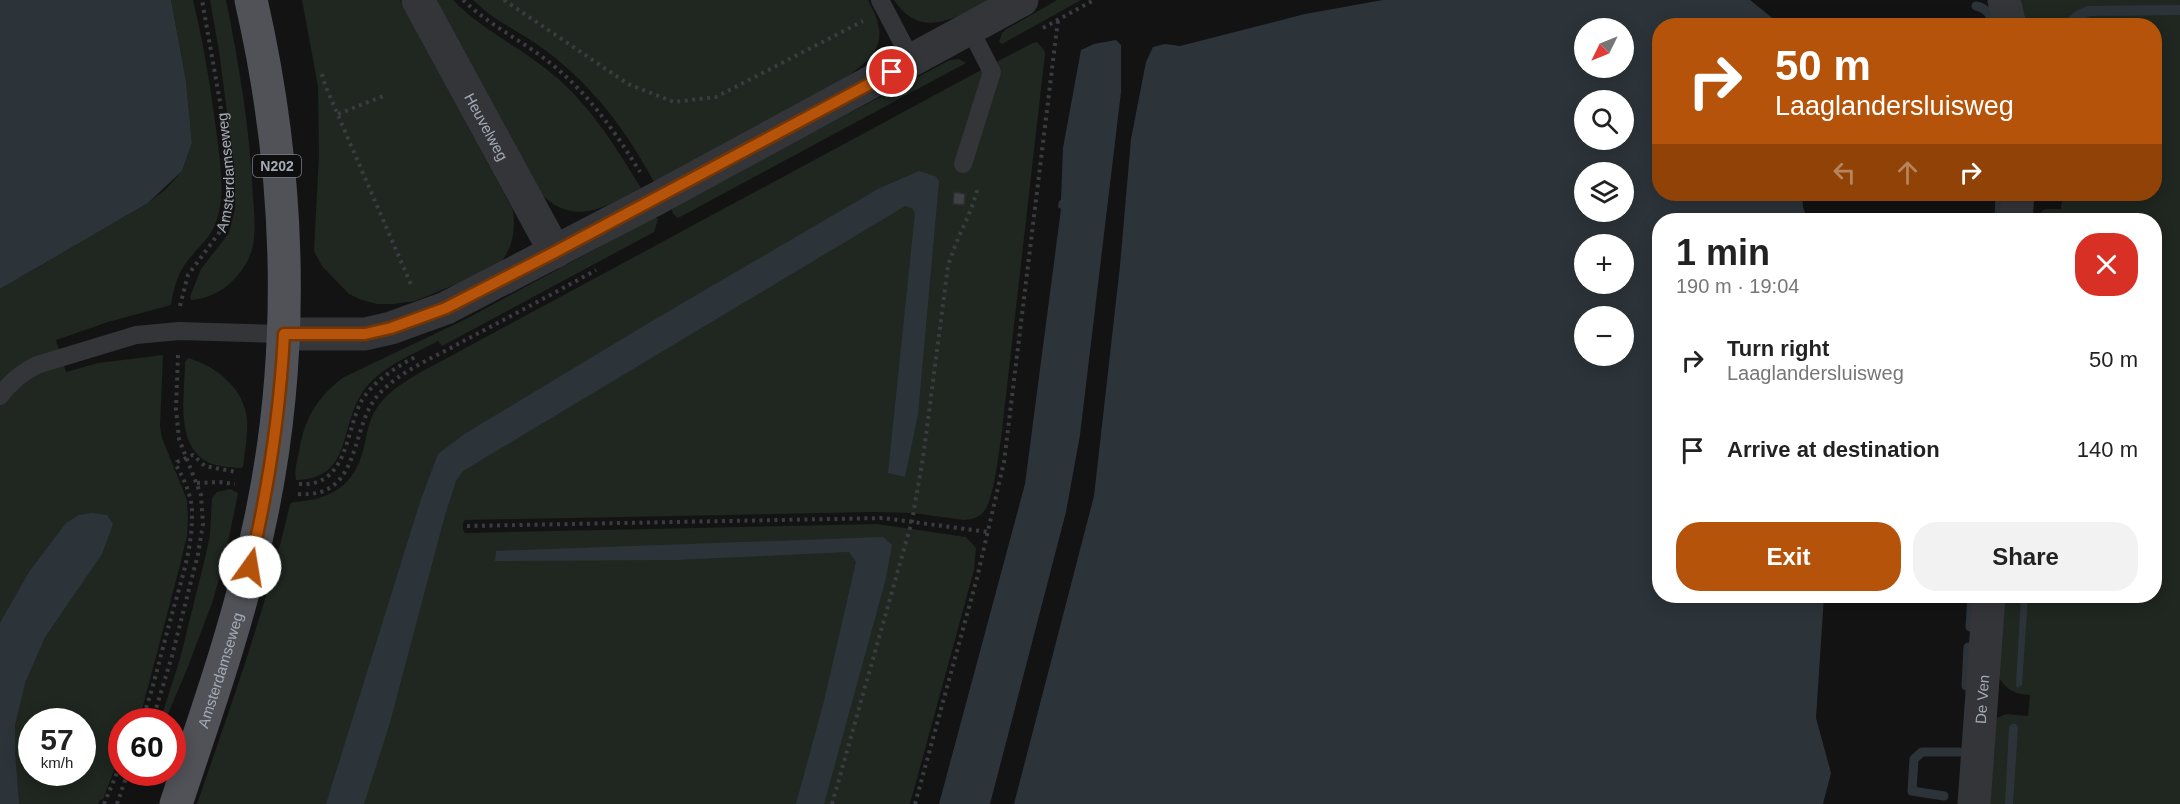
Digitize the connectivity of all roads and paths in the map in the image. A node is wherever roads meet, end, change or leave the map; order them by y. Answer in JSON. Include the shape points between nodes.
{"nodes":[{"id":1,"x":202,"y":0,"type":"edge"},
{"id":2,"x":251,"y":0,"type":"edge"},
{"id":3,"x":418,"y":0,"type":"edge"},
{"id":4,"x":463,"y":0,"type":"edge"},
{"id":5,"x":504,"y":0,"type":"edge"},
{"id":6,"x":1022,"y":0,"type":"edge"},
{"id":7,"x":1094,"y":0,"type":"edge"},
{"id":8,"x":2004,"y":0,"type":"edge"},
{"id":9,"x":883,"y":5,"type":"edge"},
{"id":10,"x":2008,"y":18,"type":"edge"},
{"id":11,"x":970,"y":29,"type":"junction"},
{"id":12,"x":912,"y":61,"type":"junction"},
{"id":13,"x":386,"y":95,"type":"dead end"},
{"id":14,"x":338,"y":114,"type":"dead end"},
{"id":15,"x":963,"y":164,"type":"dead end"},
{"id":16,"x":980,"y":179,"type":"dead end"},
{"id":17,"x":656,"y":199,"type":"junction"},
{"id":18,"x":555,"y":252,"type":"junction"},
{"id":19,"x":599,"y":269,"type":"dead end"},
{"id":20,"x":179,"y":331,"type":"junction"},
{"id":21,"x":284,"y":334,"type":"junction"},
{"id":22,"x":0,"y":396,"type":"edge"},
{"id":23,"x":196,"y":483,"type":"junction"},
{"id":24,"x":267,"y":489,"type":"junction"},
{"id":25,"x":912,"y":521,"type":"junction"},
{"id":26,"x":467,"y":526,"type":"dead end"},
{"id":27,"x":988,"y":532,"type":"junction"},
{"id":28,"x":1988,"y":603,"type":"edge"},
{"id":29,"x":157,"y":708,"type":"edge"},
{"id":30,"x":112,"y":786,"type":"edge"},
{"id":31,"x":123,"y":786,"type":"edge"},
{"id":32,"x":104,"y":804,"type":"edge"},
{"id":33,"x":117,"y":804,"type":"edge"},
{"id":34,"x":176,"y":804,"type":"edge"},
{"id":35,"x":832,"y":804,"type":"edge"},
{"id":36,"x":915,"y":804,"type":"edge"},
{"id":37,"x":1974,"y":804,"type":"edge"}],
"edges":[{"from":1,"to":20,"type":"path","name":"Amsterdamseweg","via":[[220,102],[228,196],[219,233],[188,274]]},
{"from":2,"to":21,"type":"main road","name":"Amsterdamseweg","number":"N202","via":[[271,111],[281,206]]},
{"from":3,"to":18,"type":"street","name":"Heuvelweg"},
{"from":4,"to":17,"type":"path","via":[[485,20],[548,61],[584,94],[608,121]]},
{"from":5,"to":9,"type":"path","via":[[628,84],[674,102],[716,98]]},
{"from":6,"to":11,"type":"street"},
{"from":7,"to":27,"type":"path","via":[[1058,20],[1011,419]]},
{"from":8,"to":10,"type":"street"},
{"from":9,"to":12,"type":"lane"},
{"from":11,"to":12,"type":"street"},
{"from":11,"to":15,"type":"lane","via":[[992,72]]},
{"from":12,"to":17,"type":"street"},
{"from":13,"to":14,"type":"path"},
{"from":16,"to":25,"type":"path","via":[[948,266]]},
{"from":17,"to":18,"type":"street"},
{"from":18,"to":21,"type":"street","via":[[446,308],[391,328],[365,334]]},
{"from":19,"to":24,"type":"path","via":[[392,382],[370,406],[352,461],[336,482],[308,495]]},
{"from":20,"to":21,"type":"lane"},
{"from":20,"to":22,"type":"lane","via":[[136,335],[37,365],[10,382]]},
{"from":20,"to":23,"type":"path","name":"Amsterdamseweg","via":[[177,424],[183,453]]},
{"from":21,"to":24,"type":"main road","name":"Amsterdamseweg","number":"N202"},
{"from":23,"to":24,"type":"path"},
{"from":23,"to":29,"type":"path","name":"Amsterdamseweg","via":[[203,510],[201,539]]},
{"from":24,"to":34,"type":"main road","name":"Amsterdamseweg","number":"N202","via":[[231,638]]},
{"from":25,"to":26,"type":"path","via":[[882,518]]},
{"from":25,"to":27,"type":"path"},
{"from":25,"to":35,"type":"path"},
{"from":27,"to":36,"type":"path"},
{"from":28,"to":37,"type":"street","name":"De Ven"},
{"from":30,"to":32,"type":"path"},
{"from":31,"to":33,"type":"path"}]}
